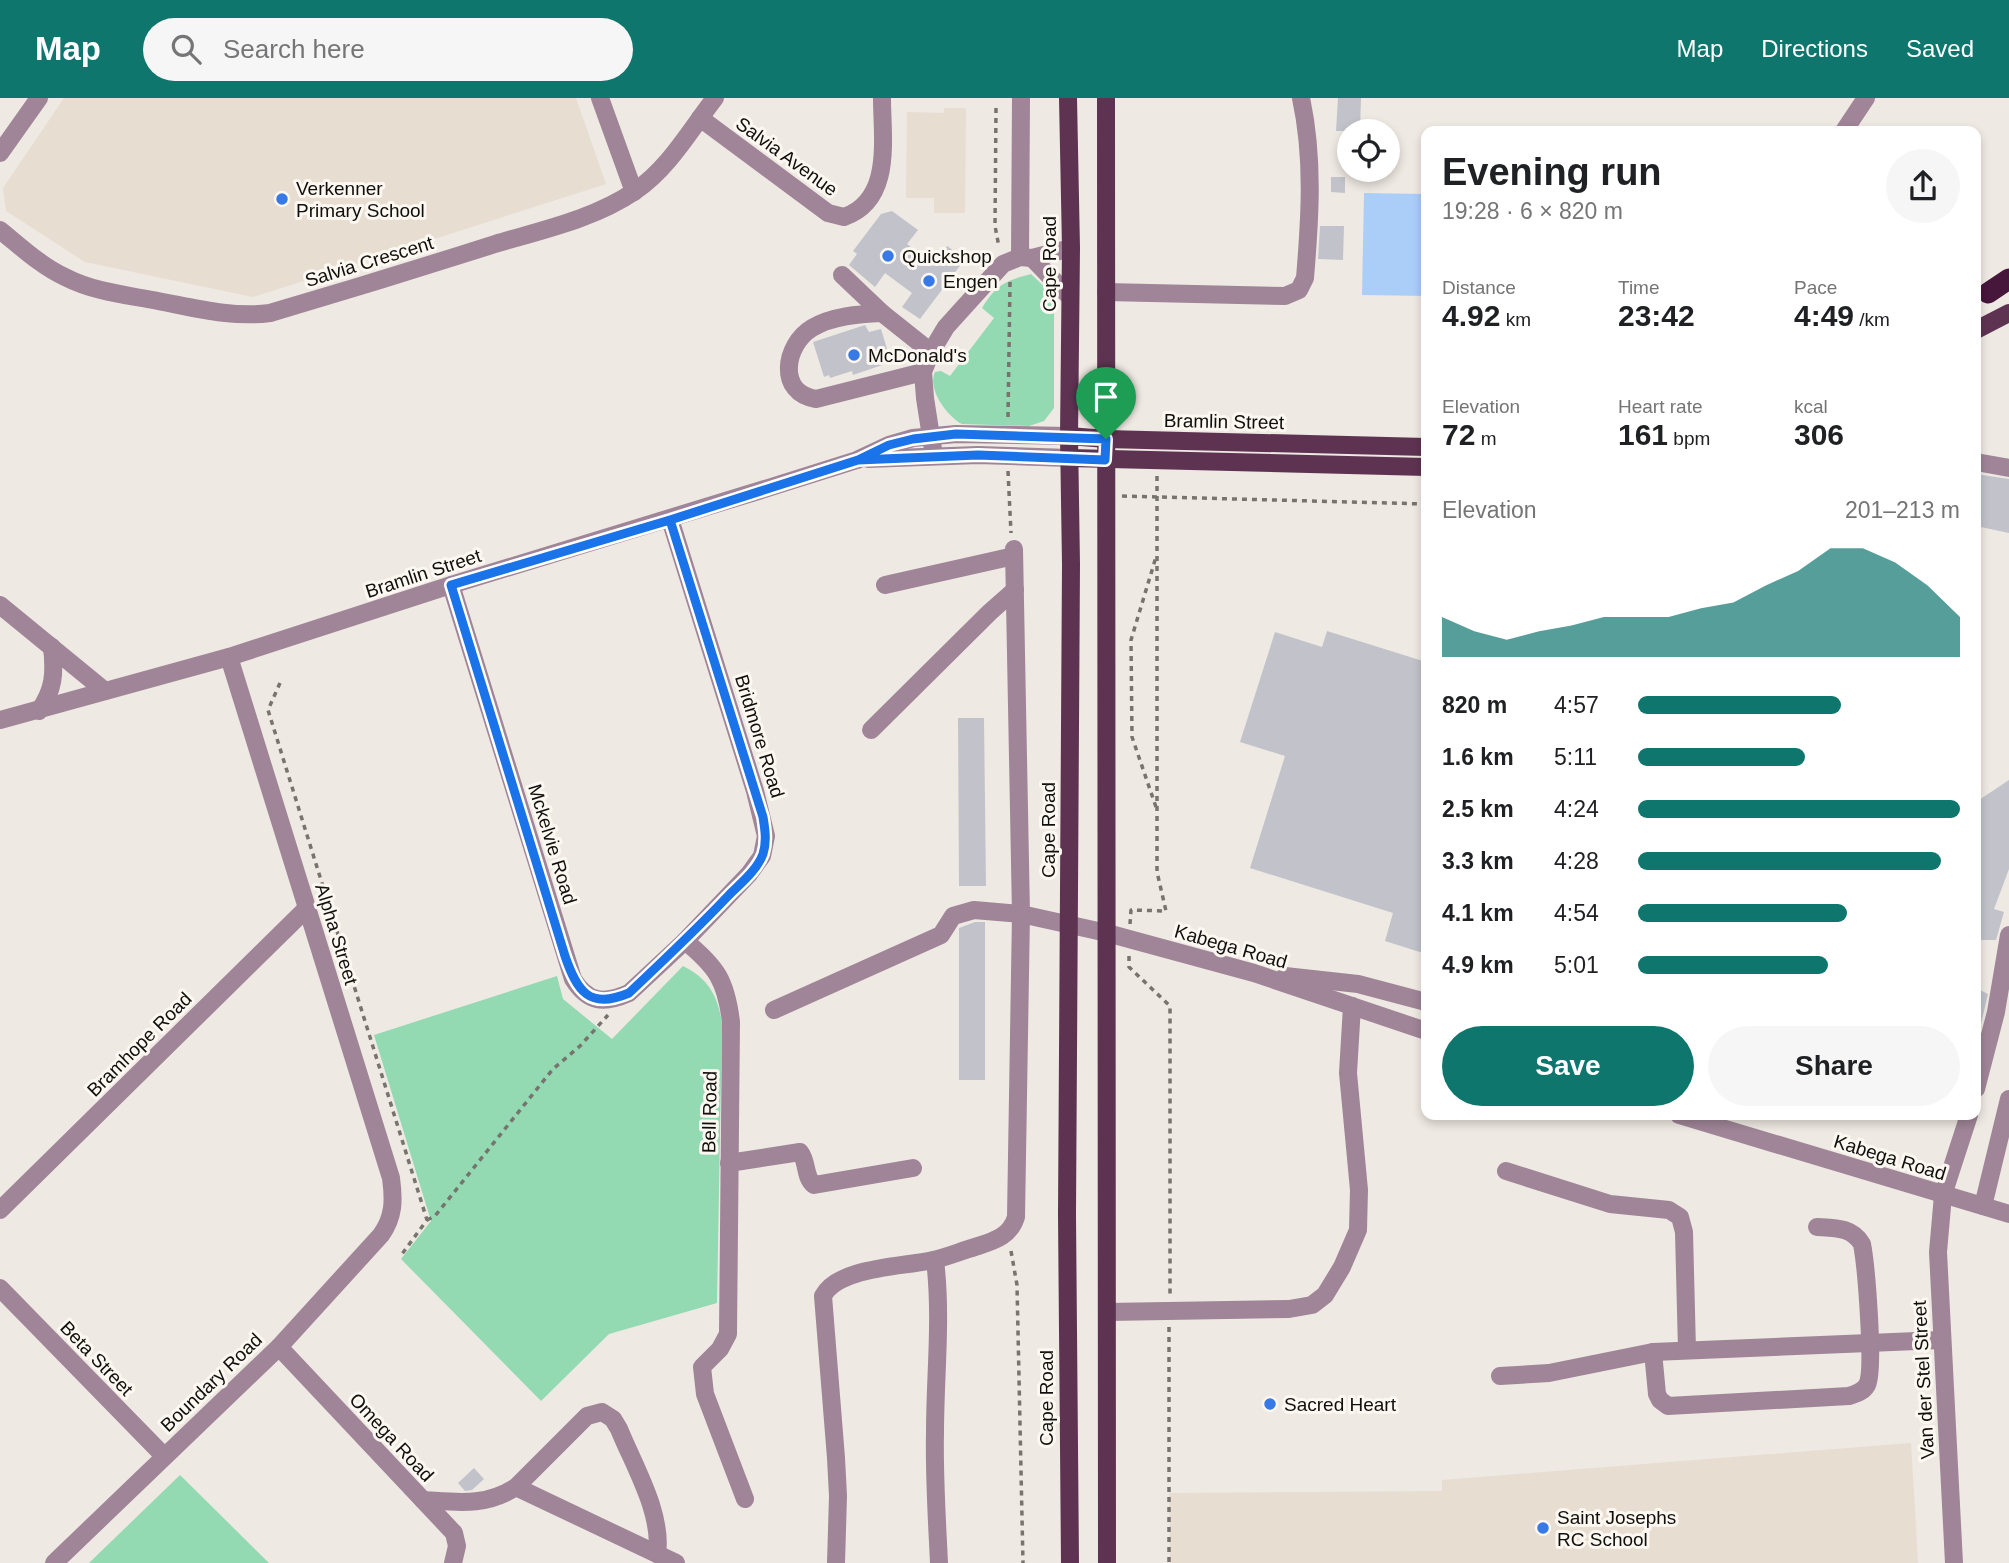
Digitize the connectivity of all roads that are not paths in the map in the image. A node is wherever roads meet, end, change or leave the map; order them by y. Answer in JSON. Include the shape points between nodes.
{"nodes":[{"id":1,"x":39,"y":98,"type":"edge"},
{"id":2,"x":600,"y":98,"type":"edge"},
{"id":3,"x":715,"y":98,"type":"edge"},
{"id":4,"x":883,"y":98,"type":"edge"},
{"id":5,"x":1021,"y":98,"type":"edge"},
{"id":6,"x":1068,"y":98,"type":"edge"},
{"id":7,"x":1106,"y":98,"type":"edge"},
{"id":8,"x":1301,"y":98,"type":"edge"},
{"id":9,"x":1866,"y":98,"type":"edge"},
{"id":10,"x":699,"y":118,"type":"junction"},
{"id":11,"x":1847,"y":126,"type":"edge"},
{"id":12,"x":0,"y":153,"type":"edge"},
{"id":13,"x":634,"y":192,"type":"junction"},
{"id":14,"x":0,"y":230,"type":"edge"},
{"id":15,"x":1071,"y":248,"type":"junction"},
{"id":16,"x":1026,"y":258,"type":"junction"},
{"id":17,"x":842,"y":275,"type":"dead end"},
{"id":18,"x":2009,"y":281,"type":"edge"},
{"id":19,"x":1106,"y":292,"type":"junction"},
{"id":20,"x":1070,"y":297,"type":"junction"},
{"id":21,"x":1982,"y":297,"type":"edge"},
{"id":22,"x":882,"y":313,"type":"junction"},
{"id":23,"x":2009,"y":313,"type":"edge"},
{"id":24,"x":1981,"y":327,"type":"edge"},
{"id":25,"x":930,"y":352,"type":"junction"},
{"id":26,"x":923,"y":372,"type":"junction"},
{"id":27,"x":930,"y":436,"type":"junction"},
{"id":28,"x":1069,"y":436,"type":"junction"},
{"id":29,"x":1106,"y":439,"type":"junction"},
{"id":30,"x":1421,"y":447,"type":"edge"},
{"id":31,"x":934,"y":456,"type":"junction"},
{"id":32,"x":1069,"y":458,"type":"junction"},
{"id":33,"x":858,"y":460,"type":"junction"},
{"id":34,"x":1105,"y":460,"type":"junction"},
{"id":35,"x":1981,"y":463,"type":"edge"},
{"id":36,"x":1421,"y":467,"type":"edge"},
{"id":37,"x":2009,"y":467,"type":"edge"},
{"id":38,"x":670,"y":520,"type":"junction"},
{"id":39,"x":451,"y":585,"type":"junction"},
{"id":40,"x":885,"y":585,"type":"dead end"},
{"id":41,"x":1015,"y":590,"type":"junction"},
{"id":42,"x":0,"y":605,"type":"edge"},
{"id":43,"x":52,"y":648,"type":"junction"},
{"id":44,"x":229,"y":657,"type":"junction"},
{"id":45,"x":105,"y":691,"type":"junction"},
{"id":46,"x":39,"y":711,"type":"junction"},
{"id":47,"x":0,"y":720,"type":"edge"},
{"id":48,"x":871,"y":730,"type":"dead end"},
{"id":49,"x":307,"y":908,"type":"junction"},
{"id":50,"x":1021,"y":914,"type":"junction"},
{"id":51,"x":1068,"y":924,"type":"junction"},
{"id":52,"x":1107,"y":933,"type":"junction"},
{"id":53,"x":2009,"y":935,"type":"edge"},
{"id":54,"x":685,"y":941,"type":"junction"},
{"id":55,"x":1254,"y":973,"type":"junction"},
{"id":56,"x":1421,"y":1001,"type":"edge"},
{"id":57,"x":1352,"y":1006,"type":"junction"},
{"id":58,"x":774,"y":1010,"type":"dead end"},
{"id":59,"x":1421,"y":1029,"type":"edge"},
{"id":60,"x":1981,"y":1070,"type":"edge"},
{"id":61,"x":2009,"y":1099,"type":"edge"},
{"id":62,"x":1696,"y":1120,"type":"edge"},
{"id":63,"x":1967,"y":1120,"type":"edge"},
{"id":64,"x":729,"y":1163,"type":"junction"},
{"id":65,"x":913,"y":1168,"type":"dead end"},
{"id":66,"x":1506,"y":1171,"type":"dead end"},
{"id":67,"x":1943,"y":1195,"type":"junction"},
{"id":68,"x":3,"y":1203,"type":"edge"},
{"id":69,"x":1983,"y":1206,"type":"junction"},
{"id":70,"x":2009,"y":1214,"type":"edge"},
{"id":71,"x":388,"y":1225,"type":"joint"},
{"id":72,"x":1817,"y":1227,"type":"dead end"},
{"id":73,"x":935,"y":1260,"type":"junction"},
{"id":74,"x":0,"y":1288,"type":"edge"},
{"id":75,"x":1107,"y":1312,"type":"junction"},
{"id":76,"x":1941,"y":1340,"type":"junction"},
{"id":77,"x":1870,"y":1343,"type":"junction"},
{"id":78,"x":279,"y":1347,"type":"junction"},
{"id":79,"x":1688,"y":1350,"type":"junction"},
{"id":80,"x":1653,"y":1352,"type":"junction"},
{"id":81,"x":1500,"y":1376,"type":"dead end"},
{"id":82,"x":164,"y":1456,"type":"junction"},
{"id":83,"x":516,"y":1487,"type":"junction"},
{"id":84,"x":745,"y":1499,"type":"dead end"},
{"id":85,"x":423,"y":1500,"type":"junction"},
{"id":86,"x":657,"y":1554,"type":"junction"},
{"id":87,"x":54,"y":1563,"type":"edge"},
{"id":88,"x":453,"y":1563,"type":"edge"},
{"id":89,"x":676,"y":1563,"type":"edge"},
{"id":90,"x":836,"y":1563,"type":"edge"},
{"id":91,"x":939,"y":1563,"type":"edge"},
{"id":92,"x":1070,"y":1563,"type":"edge"},
{"id":93,"x":1107,"y":1563,"type":"edge"},
{"id":94,"x":1954,"y":1563,"type":"edge"}],
"edges":[{"from":1,"to":12,"type":"street"},
{"from":2,"to":13,"type":"street"},
{"from":3,"to":10,"type":"street","name":"Salvia Crescent"},
{"from":4,"to":10,"type":"street","name":"Salvia Avenue","via":[[880,178],[861,208],[844,217],[828,213]]},
{"from":5,"to":16,"type":"street"},
{"from":6,"to":15,"type":"main road","name":"Cape Road"},
{"from":7,"to":19,"type":"main road"},
{"from":8,"to":19,"type":"street","via":[[1310,177],[1305,278],[1299,290],[1285,296]]},
{"from":9,"to":11,"type":"street"},
{"from":10,"to":13,"type":"street","name":"Salvia Crescent","via":[[660,171]]},
{"from":13,"to":14,"type":"street","name":"Salvia Crescent","via":[[590,215],[251,315],[214,312],[77,283]]},
{"from":15,"to":16,"type":"street"},
{"from":15,"to":20,"type":"main road","name":"Cape Road"},
{"from":16,"to":20,"type":"street"},
{"from":16,"to":25,"type":"street","via":[[1003,264],[946,327]]},
{"from":17,"to":22,"type":"street"},
{"from":18,"to":21,"type":"highway"},
{"from":19,"to":29,"type":"main road"},
{"from":20,"to":28,"type":"main road","name":"Cape Road"},
{"from":22,"to":25,"type":"street"},
{"from":22,"to":26,"type":"street","via":[[826,321],[803,334],[789,357],[789,373],[798,392],[816,399]]},
{"from":23,"to":24,"type":"main road"},
{"from":25,"to":26,"type":"street"},
{"from":26,"to":27,"type":"street"},
{"from":27,"to":28,"type":"street","name":"Bramlin Street"},
{"from":27,"to":31,"type":"street"},
{"from":27,"to":33,"type":"street","name":"Bramlin Street","via":[[889,445]]},
{"from":28,"to":29,"type":"main road","name":"Bramlin Street"},
{"from":28,"to":32,"type":"main road","name":"Cape Road"},
{"from":29,"to":30,"type":"main road","name":"Bramlin Street"},
{"from":29,"to":34,"type":"main road"},
{"from":31,"to":32,"type":"street","name":"Bramlin Street"},
{"from":31,"to":33,"type":"street","name":"Bramlin Street"},
{"from":32,"to":34,"type":"main road","name":"Bramlin Street"},
{"from":32,"to":51,"type":"main road","name":"Cape Road"},
{"from":33,"to":38,"type":"street","name":"Bramlin Street"},
{"from":34,"to":36,"type":"main road","name":"Bramlin Street"},
{"from":34,"to":52,"type":"main road"},
{"from":35,"to":37,"type":"street"},
{"from":38,"to":39,"type":"street","name":"Bramlin Street"},
{"from":38,"to":54,"type":"street","name":"Bridmore Road","via":[[766,836],[762,856],[749,874]]},
{"from":39,"to":44,"type":"street","name":"Bramlin Street"},
{"from":39,"to":54,"type":"street","name":"Mckelvie Road","via":[[580,990],[593,998],[629,993]]},
{"from":40,"to":41,"type":"street","via":[[1014,552]]},
{"from":41,"to":48,"type":"street"},
{"from":41,"to":50,"type":"street"},
{"from":42,"to":43,"type":"street"},
{"from":43,"to":45,"type":"street"},
{"from":43,"to":46,"type":"street","via":[[52,686]]},
{"from":44,"to":45,"type":"street","name":"Bramlin Street"},
{"from":44,"to":49,"type":"street","name":"Alpha Street"},
{"from":45,"to":46,"type":"street","name":"Bramlin Street"},
{"from":46,"to":47,"type":"street","name":"Bramlin Street"},
{"from":49,"to":68,"type":"street","name":"Bramhope Road"},
{"from":49,"to":71,"type":"street","name":"Alpha Street","via":[[391,1178],[393,1210]]},
{"from":50,"to":51,"type":"street","name":"Kabega Road"},
{"from":50,"to":58,"type":"street","name":"Kabega Road","via":[[974,910],[953,916],[941,935]]},
{"from":50,"to":73,"type":"street","via":[[1012,1225],[997,1240]]},
{"from":51,"to":52,"type":"street","name":"Kabega Road"},
{"from":51,"to":92,"type":"main road","name":"Cape Road"},
{"from":52,"to":55,"type":"street","name":"Kabega Road"},
{"from":52,"to":75,"type":"main road"},
{"from":53,"to":60,"type":"street"},
{"from":54,"to":64,"type":"street","name":"Bell Road","via":[[710,961],[728,998]]},
{"from":55,"to":56,"type":"street","via":[[1358,984]]},
{"from":55,"to":57,"type":"street","name":"Kabega Road"},
{"from":57,"to":59,"type":"street","name":"Kabega Road"},
{"from":57,"to":75,"type":"street","via":[[1348,1073],[1358,1230],[1333,1284],[1317,1303],[1303,1307]]},
{"from":61,"to":69,"type":"street"},
{"from":62,"to":67,"type":"street","name":"Kabega Road"},
{"from":63,"to":67,"type":"street","name":"Van der Stel Street"},
{"from":64,"to":65,"type":"street","via":[[800,1152],[814,1185]]},
{"from":64,"to":84,"type":"street","name":"Bell Road","via":[[728,1334],[702,1367],[702,1379]]},
{"from":66,"to":79,"type":"street","via":[[1610,1204],[1675,1213],[1684,1232]]},
{"from":67,"to":69,"type":"street","name":"Kabega Road"},
{"from":67,"to":76,"type":"street","name":"Van der Stel Street","via":[[1938,1252]]},
{"from":69,"to":70,"type":"street","name":"Kabega Road"},
{"from":71,"to":78,"type":"street","name":"Boundary Road"},
{"from":72,"to":77,"type":"street","via":[[1847,1230],[1862,1244]]},
{"from":73,"to":90,"type":"street","via":[[837,1280],[823,1296],[838,1496]]},
{"from":73,"to":91,"type":"street"},
{"from":74,"to":82,"type":"street","name":"Beta Street"},
{"from":75,"to":93,"type":"main road"},
{"from":76,"to":77,"type":"street"},
{"from":76,"to":94,"type":"street","name":"Van der Stel Street"},
{"from":77,"to":79,"type":"street"},
{"from":77,"to":80,"type":"street","via":[[1867,1387],[1849,1396],[1678,1406],[1662,1403],[1657,1394]]},
{"from":78,"to":82,"type":"street","name":"Boundary Road"},
{"from":78,"to":85,"type":"street","name":"Omega Road"},
{"from":79,"to":80,"type":"street"},
{"from":80,"to":81,"type":"street","via":[[1549,1373]]},
{"from":82,"to":87,"type":"street","name":"Boundary Road"},
{"from":83,"to":85,"type":"street","via":[[480,1502]]},
{"from":83,"to":86,"type":"street"},
{"from":83,"to":86,"type":"street","via":[[587,1416],[607,1415],[619,1429],[653,1513],[658,1527]]},
{"from":85,"to":88,"type":"street","name":"Omega Road","via":[[454,1533]]},
{"from":86,"to":89,"type":"street"}]}
